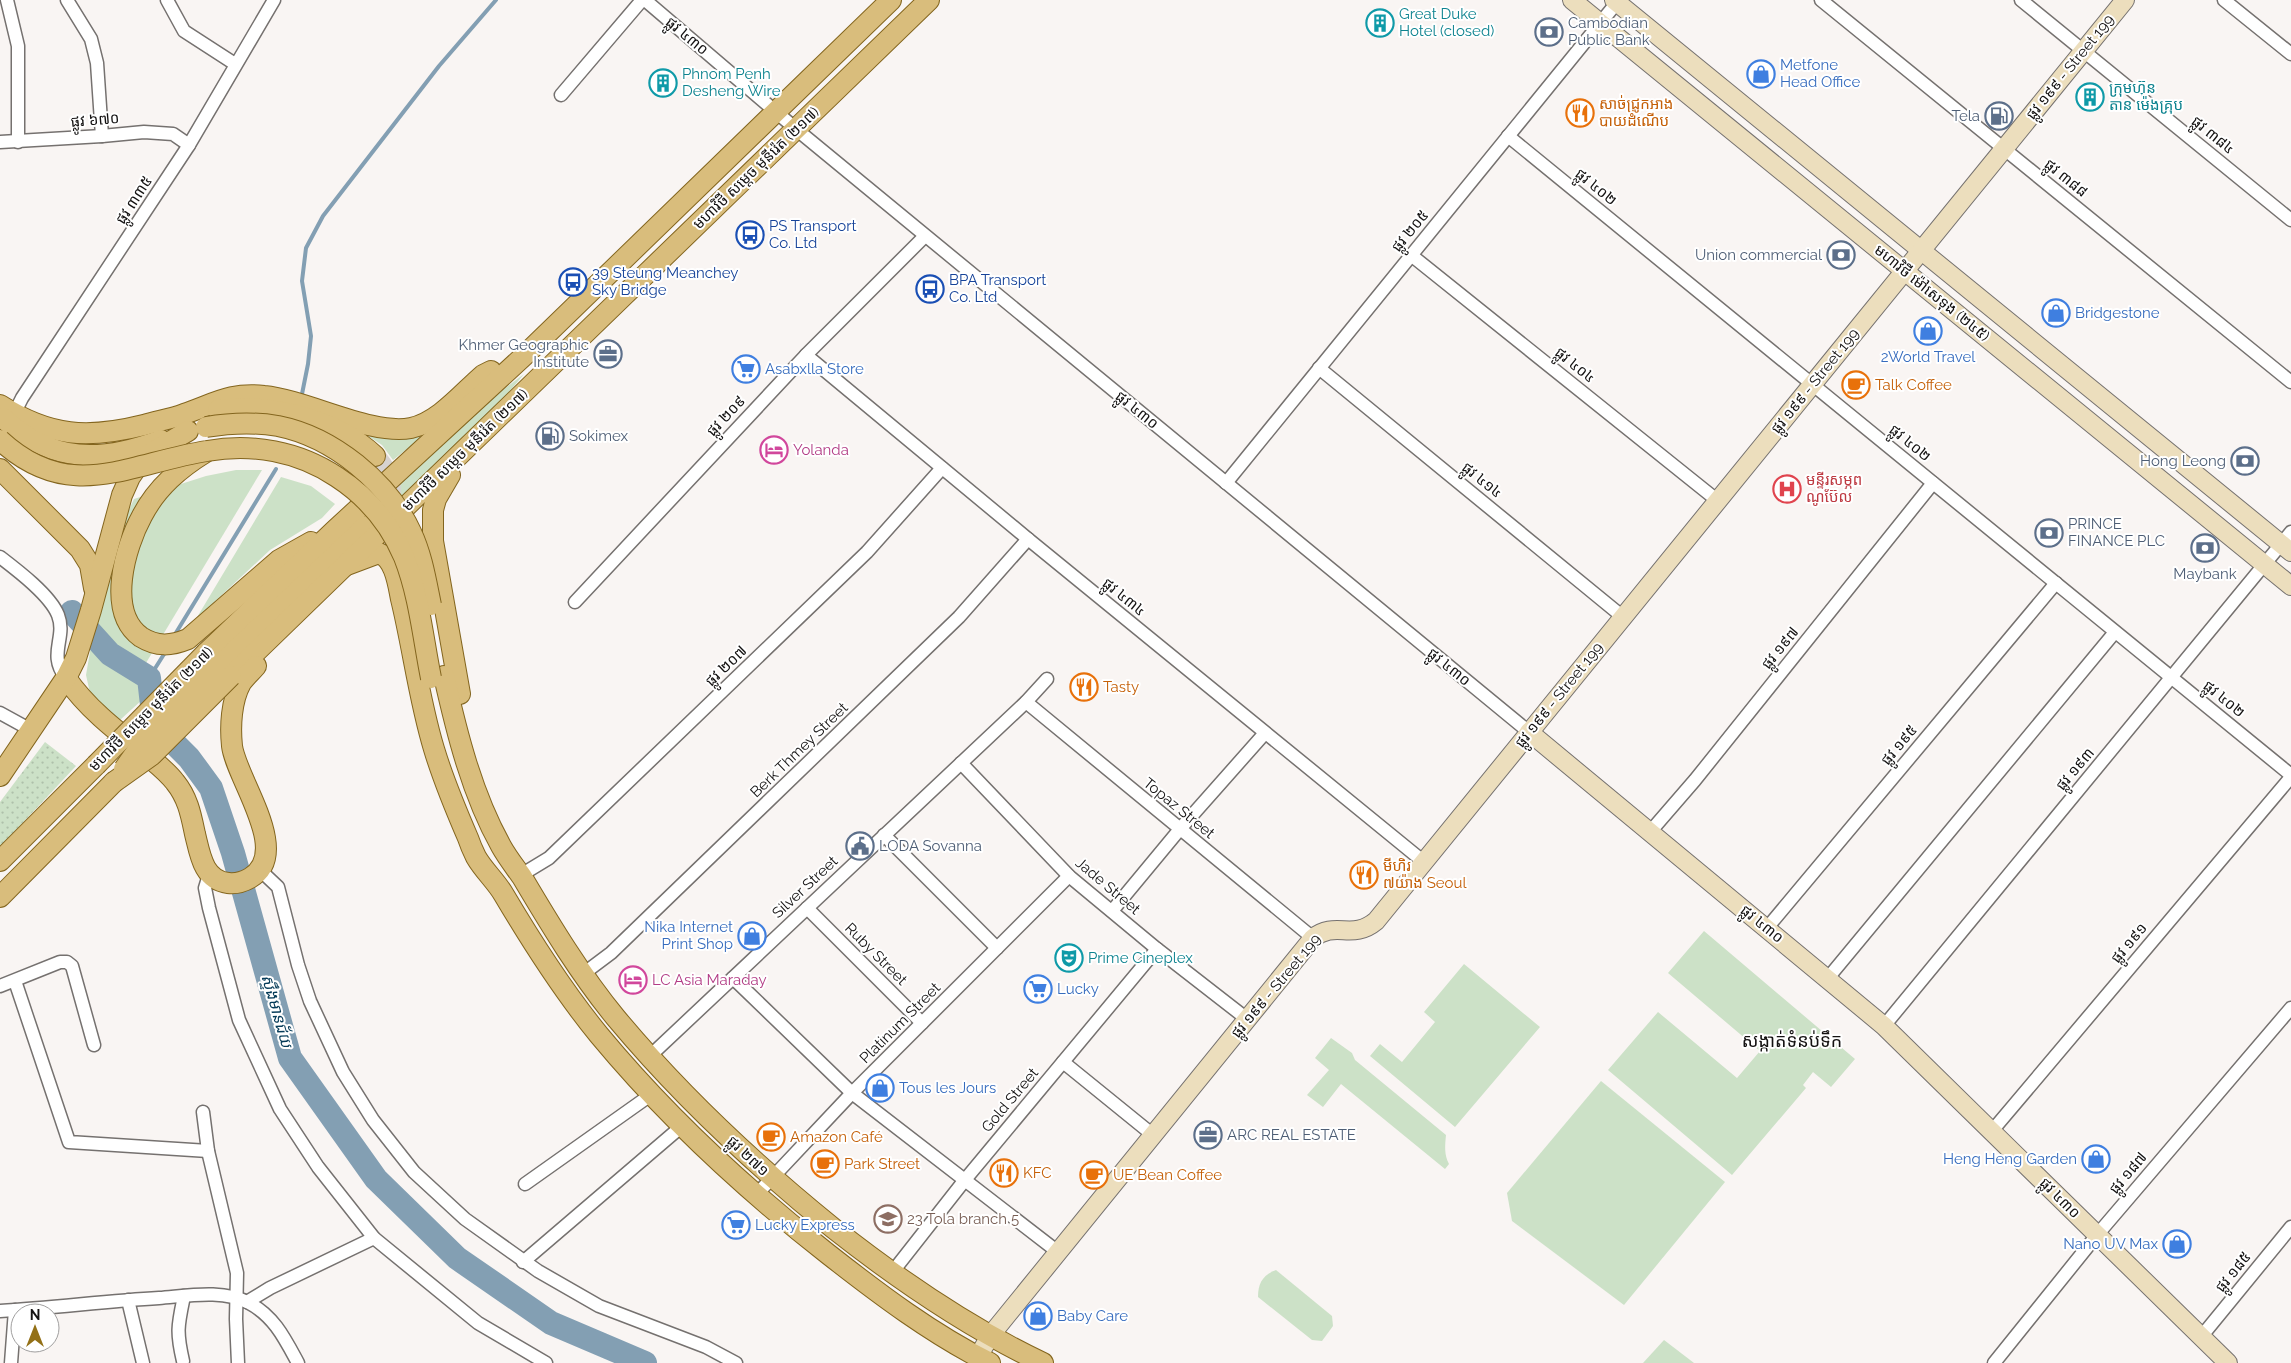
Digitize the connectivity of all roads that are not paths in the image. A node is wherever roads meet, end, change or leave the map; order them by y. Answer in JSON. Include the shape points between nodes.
{"nodes":[{"id":1,"x":7,"y":0,"type":"edge"},
{"id":2,"x":67,"y":0,"type":"edge"},
{"id":3,"x":167,"y":0,"type":"edge"},
{"id":4,"x":273,"y":0,"type":"edge"},
{"id":5,"x":643,"y":0,"type":"edge"},
{"id":6,"x":891,"y":0,"type":"edge"},
{"id":7,"x":929,"y":0,"type":"edge"},
{"id":8,"x":1572,"y":0,"type":"edge"},
{"id":9,"x":1821,"y":0,"type":"edge"},
{"id":10,"x":2021,"y":0,"type":"edge"},
{"id":11,"x":2125,"y":0,"type":"edge"},
{"id":12,"x":2224,"y":0,"type":"edge"},
{"id":13,"x":1617,"y":1,"type":"edge"},
{"id":14,"x":1601,"y":23,"type":"junction"},
{"id":15,"x":2083,"y":51,"type":"junction"},
{"id":16,"x":2291,"y":54,"type":"edge"},
{"id":17,"x":235,"y":64,"type":"junction"},
{"id":18,"x":561,"y":95,"type":"dead end"},
{"id":19,"x":776,"y":111,"type":"junction"},
{"id":20,"x":796,"y":129,"type":"junction"},
{"id":21,"x":102,"y":136,"type":"junction"},
{"id":22,"x":1508,"y":136,"type":"junction"},
{"id":23,"x":0,"y":142,"type":"edge"},
{"id":24,"x":18,"y":142,"type":"junction"},
{"id":25,"x":189,"y":145,"type":"junction"},
{"id":26,"x":2004,"y":149,"type":"junction"},
{"id":27,"x":2291,"y":220,"type":"edge"},
{"id":28,"x":925,"y":236,"type":"junction"},
{"id":29,"x":1921,"y":250,"type":"junction"},
{"id":30,"x":1411,"y":255,"type":"junction"},
{"id":31,"x":1905,"y":270,"type":"junction"},
{"id":32,"x":526,"y":354,"type":"junction"},
{"id":33,"x":806,"y":354,"type":"junction"},
{"id":34,"x":1320,"y":368,"type":"junction"},
{"id":35,"x":2291,"y":382,"type":"edge"},
{"id":36,"x":1812,"y":384,"type":"junction"},
{"id":37,"x":5,"y":411,"type":"edge"},
{"id":38,"x":193,"y":424,"type":"junction"},
{"id":39,"x":0,"y":440,"type":"edge"},
{"id":40,"x":208,"y":450,"type":"junction"},
{"id":41,"x":462,"y":454,"type":"junction"},
{"id":42,"x":375,"y":456,"type":"tunnel mouth"},
{"id":43,"x":942,"y":468,"type":"junction"},
{"id":44,"x":0,"y":469,"type":"edge"},
{"id":45,"x":1226,"y":483,"type":"junction"},
{"id":46,"x":1933,"y":483,"type":"junction"},
{"id":47,"x":1718,"y":500,"type":"junction"},
{"id":48,"x":366,"y":526,"type":"dead end"},
{"id":49,"x":335,"y":530,"type":"junction"},
{"id":50,"x":1028,"y":540,"type":"junction"},
{"id":51,"x":2288,"y":542,"type":"edge"},
{"id":52,"x":0,"y":557,"type":"edge"},
{"id":53,"x":2264,"y":564,"type":"junction"},
{"id":54,"x":347,"y":565,"type":"junction"},
{"id":55,"x":2056,"y":583,"type":"junction"},
{"id":56,"x":2291,"y":586,"type":"edge"},
{"id":57,"x":575,"y":602,"type":"dead end"},
{"id":58,"x":93,"y":603,"type":"junction"},
{"id":59,"x":1623,"y":617,"type":"junction"},
{"id":60,"x":287,"y":622,"type":"junction"},
{"id":61,"x":2115,"y":632,"type":"junction"},
{"id":62,"x":219,"y":665,"type":"junction"},
{"id":63,"x":438,"y":677,"type":"junction"},
{"id":64,"x":66,"y":678,"type":"junction"},
{"id":65,"x":2172,"y":678,"type":"junction"},
{"id":66,"x":1047,"y":679,"type":"dead end"},
{"id":67,"x":1026,"y":702,"type":"junction"},
{"id":68,"x":0,"y":713,"type":"edge"},
{"id":69,"x":31,"y":730,"type":"junction"},
{"id":70,"x":1529,"y":732,"type":"junction"},
{"id":71,"x":1265,"y":733,"type":"junction"},
{"id":72,"x":961,"y":762,"type":"junction"},
{"id":73,"x":0,"y":776,"type":"edge"},
{"id":74,"x":2291,"y":776,"type":"edge"},
{"id":75,"x":1180,"y":830,"type":"junction"},
{"id":76,"x":1650,"y":832,"type":"junction"},
{"id":77,"x":884,"y":835,"type":"junction"},
{"id":78,"x":0,"y":861,"type":"edge"},
{"id":79,"x":1424,"y":862,"type":"junction"},
{"id":80,"x":259,"y":870,"type":"junction"},
{"id":81,"x":210,"y":875,"type":"junction"},
{"id":82,"x":521,"y":876,"type":"junction"},
{"id":83,"x":1069,"y":876,"type":"junction"},
{"id":84,"x":500,"y":887,"type":"junction"},
{"id":85,"x":0,"y":897,"type":"edge"},
{"id":86,"x":808,"y":908,"type":"junction"},
{"id":87,"x":1112,"y":911,"type":"junction"},
{"id":88,"x":1767,"y":928,"type":"junction"},
{"id":89,"x":1313,"y":938,"type":"junction"},
{"id":90,"x":997,"y":948,"type":"junction"},
{"id":91,"x":1157,"y":949,"type":"junction"},
{"id":92,"x":583,"y":974,"type":"junction"},
{"id":93,"x":733,"y":978,"type":"junction"},
{"id":94,"x":1828,"y":978,"type":"junction"},
{"id":95,"x":15,"y":981,"type":"junction"},
{"id":96,"x":0,"y":986,"type":"edge"},
{"id":97,"x":2291,"y":1008,"type":"edge"},
{"id":98,"x":1247,"y":1019,"type":"junction"},
{"id":99,"x":922,"y":1023,"type":"junction"},
{"id":100,"x":1884,"y":1026,"type":"junction"},
{"id":101,"x":94,"y":1045,"type":"dead end"},
{"id":102,"x":650,"y":1056,"type":"junction"},
{"id":103,"x":1063,"y":1062,"type":"junction"},
{"id":104,"x":852,"y":1093,"type":"junction"},
{"id":105,"x":652,"y":1094,"type":"junction"},
{"id":106,"x":203,"y":1112,"type":"dead end"},
{"id":107,"x":682,"y":1126,"type":"junction"},
{"id":108,"x":1992,"y":1131,"type":"junction"},
{"id":109,"x":1153,"y":1135,"type":"junction"},
{"id":110,"x":208,"y":1151,"type":"junction"},
{"id":111,"x":772,"y":1178,"type":"junction"},
{"id":112,"x":964,"y":1181,"type":"junction"},
{"id":113,"x":525,"y":1184,"type":"dead end"},
{"id":114,"x":756,"y":1195,"type":"junction"},
{"id":115,"x":2291,"y":1227,"type":"edge"},
{"id":116,"x":2098,"y":1235,"type":"junction"},
{"id":117,"x":374,"y":1238,"type":"junction"},
{"id":118,"x":1058,"y":1252,"type":"junction"},
{"id":119,"x":523,"y":1262,"type":"junction"},
{"id":120,"x":891,"y":1274,"type":"junction"},
{"id":121,"x":184,"y":1296,"type":"junction"},
{"id":122,"x":128,"y":1300,"type":"junction"},
{"id":123,"x":242,"y":1300,"type":"junction"},
{"id":124,"x":60,"y":1306,"type":"edge"},
{"id":125,"x":990,"y":1336,"type":"junction"},
{"id":126,"x":2201,"y":1337,"type":"junction"},
{"id":127,"x":984,"y":1360,"type":"edge"},
{"id":128,"x":182,"y":1361,"type":"dead end"},
{"id":129,"x":541,"y":1362,"type":"edge"},
{"id":130,"x":143,"y":1363,"type":"edge"},
{"id":131,"x":238,"y":1363,"type":"edge"},
{"id":132,"x":298,"y":1363,"type":"edge"},
{"id":133,"x":736,"y":1363,"type":"edge"},
{"id":134,"x":1043,"y":1363,"type":"edge"},
{"id":135,"x":1994,"y":1363,"type":"edge"},
{"id":136,"x":2228,"y":1363,"type":"edge"}],
"edges":[{"from":1,"to":24,"type":"street","via":[[18,46]]},
{"from":2,"to":21,"type":"street","via":[[91,39],[97,63]]},
{"from":3,"to":17,"type":"street","via":[[184,31]]},
{"from":4,"to":17,"type":"street","name":"ផ្លូវ ៣៣៥"},
{"from":5,"to":18,"type":"street"},
{"from":5,"to":19,"type":"street","name":"ផ្លូវ ៤៣០"},
{"from":6,"to":19,"type":"main road","name":"មហាវិថី សម្តេច មុនីរ៉េត (២១៧)"},
{"from":7,"to":20,"type":"main road","name":"មហាវិថី សម្តេច មុនីរ៉េត (២១៧)"},
{"from":8,"to":14,"type":"street","name":"មហាវិថី ម៉ៅសេទុង (២៤៥)"},
{"from":9,"to":26,"type":"street","name":"ផ្លូវ ៣៨៨"},
{"from":10,"to":15,"type":"street","name":"ផ្លូវ ៣៨៤"},
{"from":11,"to":15,"type":"street","name":"ផ្លូវ ១៩៩ - Street 199"},
{"from":12,"to":16,"type":"street"},
{"from":13,"to":14,"type":"street","name":"ផ្លូវ ២០៥"},
{"from":13,"to":29,"type":"street","name":"មហាវិថី ម៉ៅសេទុង (២៤៥)"},
{"from":14,"to":22,"type":"street","name":"ផ្លូវ ២០៥"},
{"from":14,"to":31,"type":"street","name":"មហាវិថី ម៉ៅសេទុង (២៤៥)"},
{"from":15,"to":26,"type":"street","name":"ផ្លូវ ១៩៩ - Street 199"},
{"from":15,"to":27,"type":"street","name":"ផ្លូវ ៣៨៤"},
{"from":17,"to":25,"type":"street","name":"ផ្លូវ ៣៣៥"},
{"from":19,"to":20,"type":"street","name":"ផ្លូវ ៤៣០"},
{"from":19,"to":32,"type":"main road","name":"មហាវិថី សម្តេច មុនីរ៉េត (២១៧)"},
{"from":20,"to":28,"type":"street","name":"ផ្លូវ ៤៣០"},
{"from":20,"to":41,"type":"main road","name":"មហាវិថី សម្តេច មុនីរ៉េត (២១៧)"},
{"from":21,"to":24,"type":"street","name":"ផ្លូវ ៦៧០"},
{"from":21,"to":25,"type":"street","name":"ផ្លូវ ៦៧០","via":[[144,132],[173,134]]},
{"from":22,"to":30,"type":"street","name":"ផ្លូវ ២០៥"},
{"from":22,"to":36,"type":"street","name":"ផ្លូវ ៤០២"},
{"from":23,"to":24,"type":"street","name":"ផ្លូវ ៦៧០"},
{"from":25,"to":37,"type":"street","name":"ផ្លូវ ៣៣៥","via":[[22,398]]},
{"from":26,"to":29,"type":"street","name":"ផ្លូវ ១៩៩ - Street 199"},
{"from":26,"to":35,"type":"street","name":"ផ្លូវ ៣៨៨"},
{"from":28,"to":33,"type":"street","name":"ផ្លូវ ២០៩"},
{"from":28,"to":45,"type":"street","name":"ផ្លូវ ៤៣០"},
{"from":29,"to":31,"type":"street","name":"ផ្លូវ ១៩៩ - Street 199"},
{"from":29,"to":51,"type":"street","name":"មហាវិថី ម៉ៅសេទុង (២៤៥)"},
{"from":30,"to":34,"type":"street","name":"ផ្លូវ ២០៥"},
{"from":30,"to":47,"type":"street","name":"ផ្លូវ ៤០៤"},
{"from":31,"to":36,"type":"street","name":"ផ្លូវ ១៩៩ - Street 199"},
{"from":31,"to":53,"type":"street","name":"មហាវិថី ម៉ៅសេទុង (២៤៥)"},
{"from":32,"to":38,"type":"main road","via":[[483,374],[438,415],[409,428],[377,427],[302,403],[246,395],[223,398]]},
{"from":32,"to":49,"type":"main road","name":"មហាវិថី សម្តេច មុនីរ៉េត (២១៧)"},
{"from":33,"to":43,"type":"street","name":"ផ្លូវ ៤៣៤"},
{"from":33,"to":57,"type":"street","name":"ផ្លូវ ២០៩"},
{"from":34,"to":45,"type":"street","name":"ផ្លូវ ២០៥"},
{"from":34,"to":59,"type":"street","name":"ផ្លូវ ៤១៤"},
{"from":36,"to":46,"type":"street","name":"ផ្លូវ ៤០២"},
{"from":36,"to":47,"type":"street","name":"ផ្លូវ ១៩៩ - Street 199"},
{"from":37,"to":38,"type":"main road","via":[[31,440],[57,451],[80,455],[101,456],[137,448]]},
{"from":38,"to":42,"type":"main road","via":[[226,409],[282,412],[344,434]]},
{"from":38,"to":58,"type":"main road","via":[[152,453],[130,476]]},
{"from":38,"to":63,"type":"main road","bridge":true,"via":[[244,423],[295,431],[343,455],[379,485],[404,519],[418,549]]},
{"from":39,"to":40,"type":"main road","bridge":true,"via":[[42,468],[91,476],[116,474]]},
{"from":40,"to":49,"type":"main road","via":[[161,488],[143,514],[131,541],[121,590],[121,607],[124,618],[148,641],[161,645],[175,644],[200,631],[278,560]]},
{"from":40,"to":63,"type":"main road","bridge":true,"via":[[254,448],[282,452],[332,473],[362,496],[390,530],[404,557]]},
{"from":41,"to":54,"type":"main road","name":"មហាវិថី សម្តេច មុនីរ៉េត (២១៧)"},
{"from":41,"to":82,"type":"main road","via":[[436,499],[433,541],[466,721]]},
{"from":43,"to":50,"type":"street","name":"ផ្លូវ ៤៣៤"},
{"from":43,"to":82,"type":"street","name":"ផ្លូវ ២០៧","via":[[867,552],[549,858]]},
{"from":44,"to":58,"type":"main road","via":[[80,548],[94,579]]},
{"from":45,"to":70,"type":"street","name":"ផ្លូវ ៤៣០"},
{"from":46,"to":55,"type":"street","name":"ផ្លូវ ៤០២"},
{"from":46,"to":76,"type":"street","name":"ផ្លូវ ១៩៧"},
{"from":47,"to":59,"type":"street","name":"ផ្លូវ ១៩៩ - Street 199"},
{"from":48,"to":62,"type":"main road"},
{"from":49,"to":62,"type":"main road","name":"មហាវិថី សម្តេច មុនីរ៉េត (២១៧)"},
{"from":50,"to":71,"type":"street","name":"ផ្លូវ ៤៣៤"},
{"from":50,"to":92,"type":"street","name":"Berk Thmey Street","via":[[960,617],[618,946]]},
{"from":51,"to":53,"type":"street","name":"ផ្លូវ ១៩៣"},
{"from":52,"to":64,"type":"street","via":[[28,578],[58,615],[57,664]]},
{"from":53,"to":56,"type":"street","name":"មហាវិថី ម៉ៅសេទុង (២៤៥)"},
{"from":53,"to":65,"type":"street","name":"ផ្លូវ ១៩៣"},
{"from":54,"to":60,"type":"main road","name":"មហាវិថី សម្តេច មុនីរ៉េត (២១៧)"},
{"from":54,"to":84,"type":"main road","via":[[380,553],[386,556],[393,568],[428,726],[442,773],[476,858]]},
{"from":55,"to":61,"type":"street","name":"ផ្លូវ ៤០២"},
{"from":55,"to":88,"type":"street","name":"ផ្លូវ ១៩៥"},
{"from":58,"to":64,"type":"main road","via":[[76,658]]},
{"from":59,"to":70,"type":"street","name":"ផ្លូវ ១៩៩ - Street 199"},
{"from":60,"to":62,"type":"main road","name":"មហាវិថី សម្តេច មុនីរ៉េត (២១៧)"},
{"from":60,"to":80,"type":"main road","via":[[264,657],[241,683],[231,721],[232,748],[266,844]]},
{"from":61,"to":65,"type":"street","name":"ផ្លូវ ៤០២"},
{"from":61,"to":94,"type":"street"},
{"from":62,"to":78,"type":"main road","name":"មហាវិថី សម្តេច មុនីរ៉េត (២១៧)","bridge":true,"via":[[96,765]]},
{"from":62,"to":85,"type":"main road","name":"មហាវិថី សម្តេច មុនីរ៉េត (២១៧)","bridge":true,"via":[[141,745],[114,782]]},
{"from":63,"to":82,"type":"main road","via":[[479,796],[501,846]]},
{"from":63,"to":84,"type":"main road","via":[[447,748]]},
{"from":64,"to":69,"type":"main road"},
{"from":64,"to":81,"type":"main road","via":[[93,711],[175,781],[190,808],[202,863]]},
{"from":65,"to":74,"type":"street","name":"ផ្លូវ ៤០២"},
{"from":65,"to":100,"type":"street","name":"ផ្លូវ ១៩៣"},
{"from":66,"to":67,"type":"street","name":"Silver Street"},
{"from":67,"to":72,"type":"street","name":"Silver Street"},
{"from":67,"to":75,"type":"street","name":"Topaz Street"},
{"from":68,"to":69,"type":"street"},
{"from":69,"to":73,"type":"main road"},
{"from":70,"to":76,"type":"street","name":"ផ្លូវ ៤៣០"},
{"from":70,"to":79,"type":"street","name":"ផ្លូវ ១៩៩ - Street 199"},
{"from":71,"to":75,"type":"street"},
{"from":71,"to":79,"type":"street","name":"ផ្លូវ ៤៣៤"},
{"from":72,"to":77,"type":"street","name":"Silver Street"},
{"from":72,"to":83,"type":"street","name":"Jade Street"},
{"from":74,"to":108,"type":"street","name":"ផ្លូវ ១៩១"},
{"from":75,"to":87,"type":"street"},
{"from":75,"to":89,"type":"street","name":"Topaz Street"},
{"from":76,"to":88,"type":"street","name":"ផ្លូវ ៤៣០"},
{"from":77,"to":86,"type":"street","name":"Silver Street"},
{"from":77,"to":90,"type":"street"},
{"from":79,"to":89,"type":"street","name":"ផ្លូវ ១៩៩ - Street 199","via":[[1367,928],[1355,931],[1331,929]]},
{"from":80,"to":81,"type":"main road","via":[[244,881],[235,883]]},
{"from":80,"to":119,"type":"street","via":[[278,887],[298,965],[324,1034],[373,1120],[414,1172],[465,1219]]},
{"from":81,"to":117,"type":"street","via":[[205,888],[209,908],[239,1020],[260,1070],[280,1109],[318,1167]]},
{"from":82,"to":92,"type":"main road","name":"ផ្លូវ ២៧១","via":[[553,932]]},
{"from":83,"to":87,"type":"street","name":"Jade Street"},
{"from":83,"to":90,"type":"street","name":"Platinum Street"},
{"from":84,"to":105,"type":"main road","name":"ផ្លូវ ២៧១","via":[[564,988],[598,1033]]},
{"from":86,"to":93,"type":"street","name":"Silver Street"},
{"from":86,"to":99,"type":"street","name":"Ruby Street"},
{"from":87,"to":91,"type":"street","name":"Jade Street"},
{"from":88,"to":94,"type":"street","name":"ផ្លូវ ៤៣០"},
{"from":89,"to":98,"type":"street","name":"ផ្លូវ ១៩៩ - Street 199"},
{"from":90,"to":99,"type":"street","name":"Platinum Street"},
{"from":91,"to":98,"type":"street","name":"Jade Street"},
{"from":91,"to":103,"type":"street","name":"Gold Street"},
{"from":92,"to":102,"type":"main road","name":"ផ្លូវ ២៧១"},
{"from":93,"to":102,"type":"street","name":"Silver Street"},
{"from":93,"to":104,"type":"street"},
{"from":94,"to":100,"type":"street","name":"ផ្លូវ ៤៣០"},
{"from":95,"to":96,"type":"street"},
{"from":95,"to":101,"type":"street","via":[[60,962],[72,966]]},
{"from":95,"to":110,"type":"street","via":[[69,1142]]},
{"from":97,"to":116,"type":"street","name":"ផ្លូវ ១៨៧"},
{"from":98,"to":109,"type":"street","name":"ផ្លូវ ១៩៩ - Street 199"},
{"from":99,"to":104,"type":"street","name":"Platinum Street"},
{"from":100,"to":108,"type":"street","name":"ផ្លូវ ៤៣០"},
{"from":102,"to":111,"type":"main road","name":"ផ្លូវ ២៧១","via":[[700,1110]]},
{"from":103,"to":109,"type":"street"},
{"from":103,"to":112,"type":"street","name":"Gold Street"},
{"from":104,"to":111,"type":"street","name":"Platinum Street"},
{"from":104,"to":112,"type":"street"},
{"from":105,"to":107,"type":"main road","name":"ផ្លូវ ២៧១"},
{"from":105,"to":113,"type":"street"},
{"from":106,"to":110,"type":"street"},
{"from":107,"to":114,"type":"main road","name":"ផ្លូវ ២៧១"},
{"from":107,"to":119,"type":"street"},
{"from":108,"to":116,"type":"street","name":"ផ្លូវ ៤៣០"},
{"from":109,"to":118,"type":"street","name":"ផ្លូវ ១៩៩ - Street 199"},
{"from":110,"to":123,"type":"street"},
{"from":111,"to":114,"type":"street","name":"Platinum Street"},
{"from":111,"to":120,"type":"main road","name":"ផ្លូវ ២៧១"},
{"from":112,"to":118,"type":"street"},
{"from":112,"to":120,"type":"street","name":"Gold Street"},
{"from":114,"to":127,"type":"main road","name":"ផ្លូវ ២៧១","via":[[876,1291]]},
{"from":115,"to":126,"type":"street","name":"ផ្លូវ ១៨៥"},
{"from":116,"to":126,"type":"street","name":"ផ្លូវ ៤៣០"},
{"from":116,"to":135,"type":"street","name":"ផ្លូវ ១៨៧"},
{"from":117,"to":123,"type":"street"},
{"from":117,"to":129,"type":"street","via":[[478,1323]]},
{"from":118,"to":125,"type":"street","name":"ផ្លូវ ១៩៩ - Street 199"},
{"from":119,"to":133,"type":"street","via":[[598,1306],[706,1347]]},
{"from":120,"to":125,"type":"main road","name":"ផ្លូវ ២៧១"},
{"from":121,"to":122,"type":"street"},
{"from":121,"to":123,"type":"street","via":[[225,1295]]},
{"from":121,"to":128,"type":"street","via":[[177,1324]]},
{"from":122,"to":124,"type":"street"},
{"from":122,"to":130,"type":"street"},
{"from":123,"to":131,"type":"street"},
{"from":123,"to":132,"type":"street","via":[[278,1326]]},
{"from":125,"to":127,"type":"street","name":"ផ្លូវ ១៩៩ - Street 199"},
{"from":125,"to":134,"type":"main road","name":"ផ្លូវ ២៧១"},
{"from":126,"to":136,"type":"street","name":"ផ្លូវ ៤៣០"}]}
